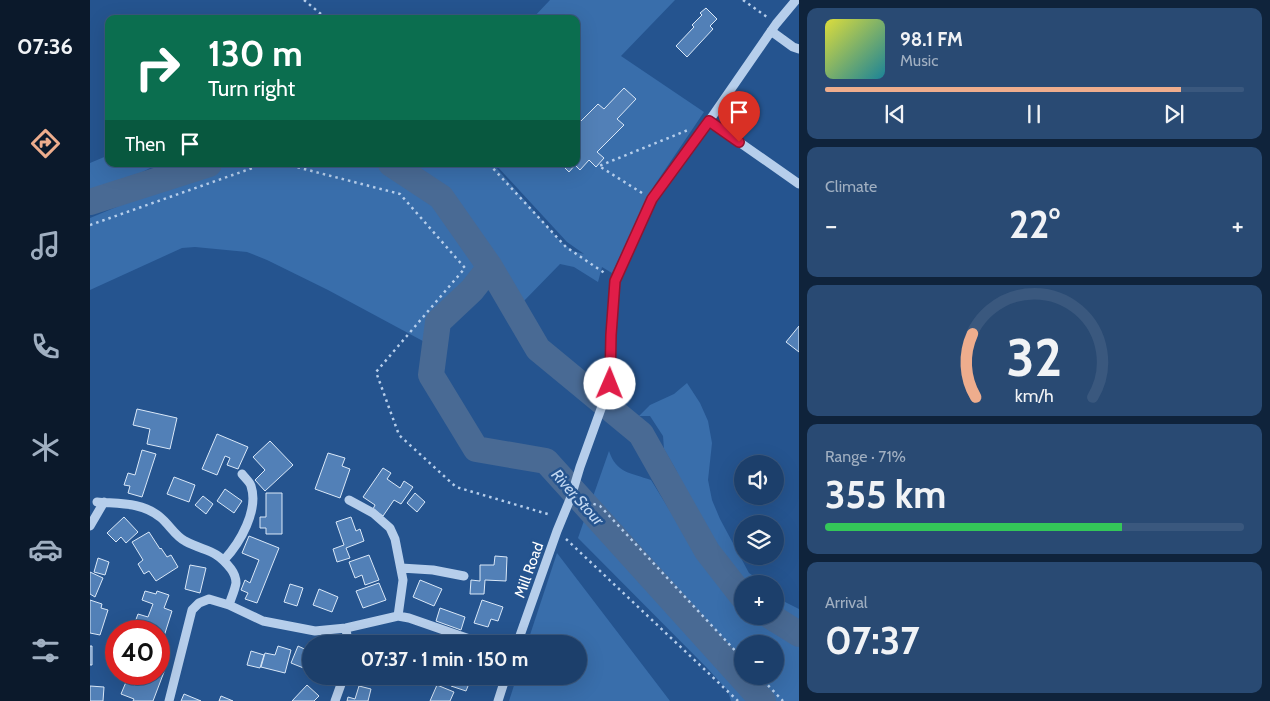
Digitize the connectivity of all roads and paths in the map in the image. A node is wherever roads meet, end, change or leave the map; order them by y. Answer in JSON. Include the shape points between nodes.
{"nodes":[{"id":1,"x":304,"y":0,"type":"edge"},
{"id":2,"x":743,"y":0,"type":"edge"},
{"id":3,"x":796,"y":0,"type":"edge"},
{"id":4,"x":322,"y":15,"type":"edge"},
{"id":5,"x":774,"y":28,"type":"junction"},
{"id":6,"x":799,"y":49,"type":"edge"},
{"id":7,"x":709,"y":121,"type":"junction"},
{"id":8,"x":691,"y":129,"type":"dead end"},
{"id":9,"x":255,"y":167,"type":"edge"},
{"id":10,"x":296,"y":167,"type":"edge"},
{"id":11,"x":491,"y":167,"type":"edge"},
{"id":12,"x":799,"y":184,"type":"edge"},
{"id":13,"x":652,"y":199,"type":"junction"},
{"id":14,"x":90,"y":225,"type":"edge"},
{"id":15,"x":615,"y":281,"type":"junction"},
{"id":16,"x":242,"y":474,"type":"dead end"},
{"id":17,"x":571,"y":497,"type":"junction"},
{"id":18,"x":349,"y":500,"type":"dead end"},
{"id":19,"x":552,"y":515,"type":"dead end"},
{"id":20,"x":90,"y":526,"type":"edge"},
{"id":21,"x":558,"y":528,"type":"junction"},
{"id":22,"x":224,"y":560,"type":"junction"},
{"id":23,"x":401,"y":568,"type":"junction"},
{"id":24,"x":464,"y":576,"type":"dead end"},
{"id":25,"x":229,"y":605,"type":"junction"},
{"id":26,"x":398,"y":616,"type":"junction"},
{"id":27,"x":346,"y":628,"type":"junction"},
{"id":28,"x":347,"y":635,"type":"edge"},
{"id":29,"x":458,"y":635,"type":"edge"},
{"id":30,"x":520,"y":635,"type":"edge"},
{"id":31,"x":734,"y":649,"type":"edge"},
{"id":32,"x":341,"y":685,"type":"edge"},
{"id":33,"x":503,"y":685,"type":"edge"},
{"id":34,"x":768,"y":685,"type":"edge"},
{"id":35,"x":736,"y":700,"type":"edge"},
{"id":36,"x":169,"y":701,"type":"edge"},
{"id":37,"x":335,"y":701,"type":"edge"},
{"id":38,"x":498,"y":701,"type":"edge"},
{"id":39,"x":783,"y":701,"type":"edge"}],
"edges":[{"from":1,"to":4,"type":"path"},
{"from":2,"to":5,"type":"path"},
{"from":3,"to":5,"type":"street"},
{"from":5,"to":6,"type":"street","via":[[792,47]]},
{"from":5,"to":7,"type":"street"},
{"from":7,"to":12,"type":"street"},
{"from":7,"to":13,"type":"street"},
{"from":8,"to":13,"type":"path","via":[[599,166]]},
{"from":9,"to":14,"type":"path"},
{"from":10,"to":19,"type":"path","via":[[400,194],[465,268],[376,372],[399,435],[456,487]]},
{"from":11,"to":15,"type":"path","via":[[566,247]]},
{"from":13,"to":15,"type":"street"},
{"from":15,"to":17,"type":"street","name":"Mill Road","via":[[610,384]]},
{"from":16,"to":22,"type":"street","via":[[251,485],[253,505],[236,548]]},
{"from":17,"to":21,"type":"street","name":"Mill Road"},
{"from":17,"to":31,"type":"path","via":[[600,506]]},
{"from":18,"to":23,"type":"street","via":[[373,512],[390,528]]},
{"from":20,"to":22,"type":"street","via":[[100,502],[132,504],[162,518],[185,541],[216,553]]},
{"from":21,"to":30,"type":"street","name":"Mill Road"},
{"from":21,"to":35,"type":"path"},
{"from":22,"to":25,"type":"street","via":[[234,573],[236,582]]},
{"from":23,"to":24,"type":"street"},
{"from":23,"to":26,"type":"street","via":[[403,580]]},
{"from":25,"to":27,"type":"street","via":[[263,621],[284,626],[315,631]]},
{"from":25,"to":36,"type":"street","via":[[209,599],[192,610]]},
{"from":26,"to":27,"type":"street"},
{"from":26,"to":29,"type":"street"},
{"from":27,"to":28,"type":"street"},
{"from":32,"to":37,"type":"street"},
{"from":33,"to":38,"type":"street"},
{"from":34,"to":39,"type":"path"}]}
